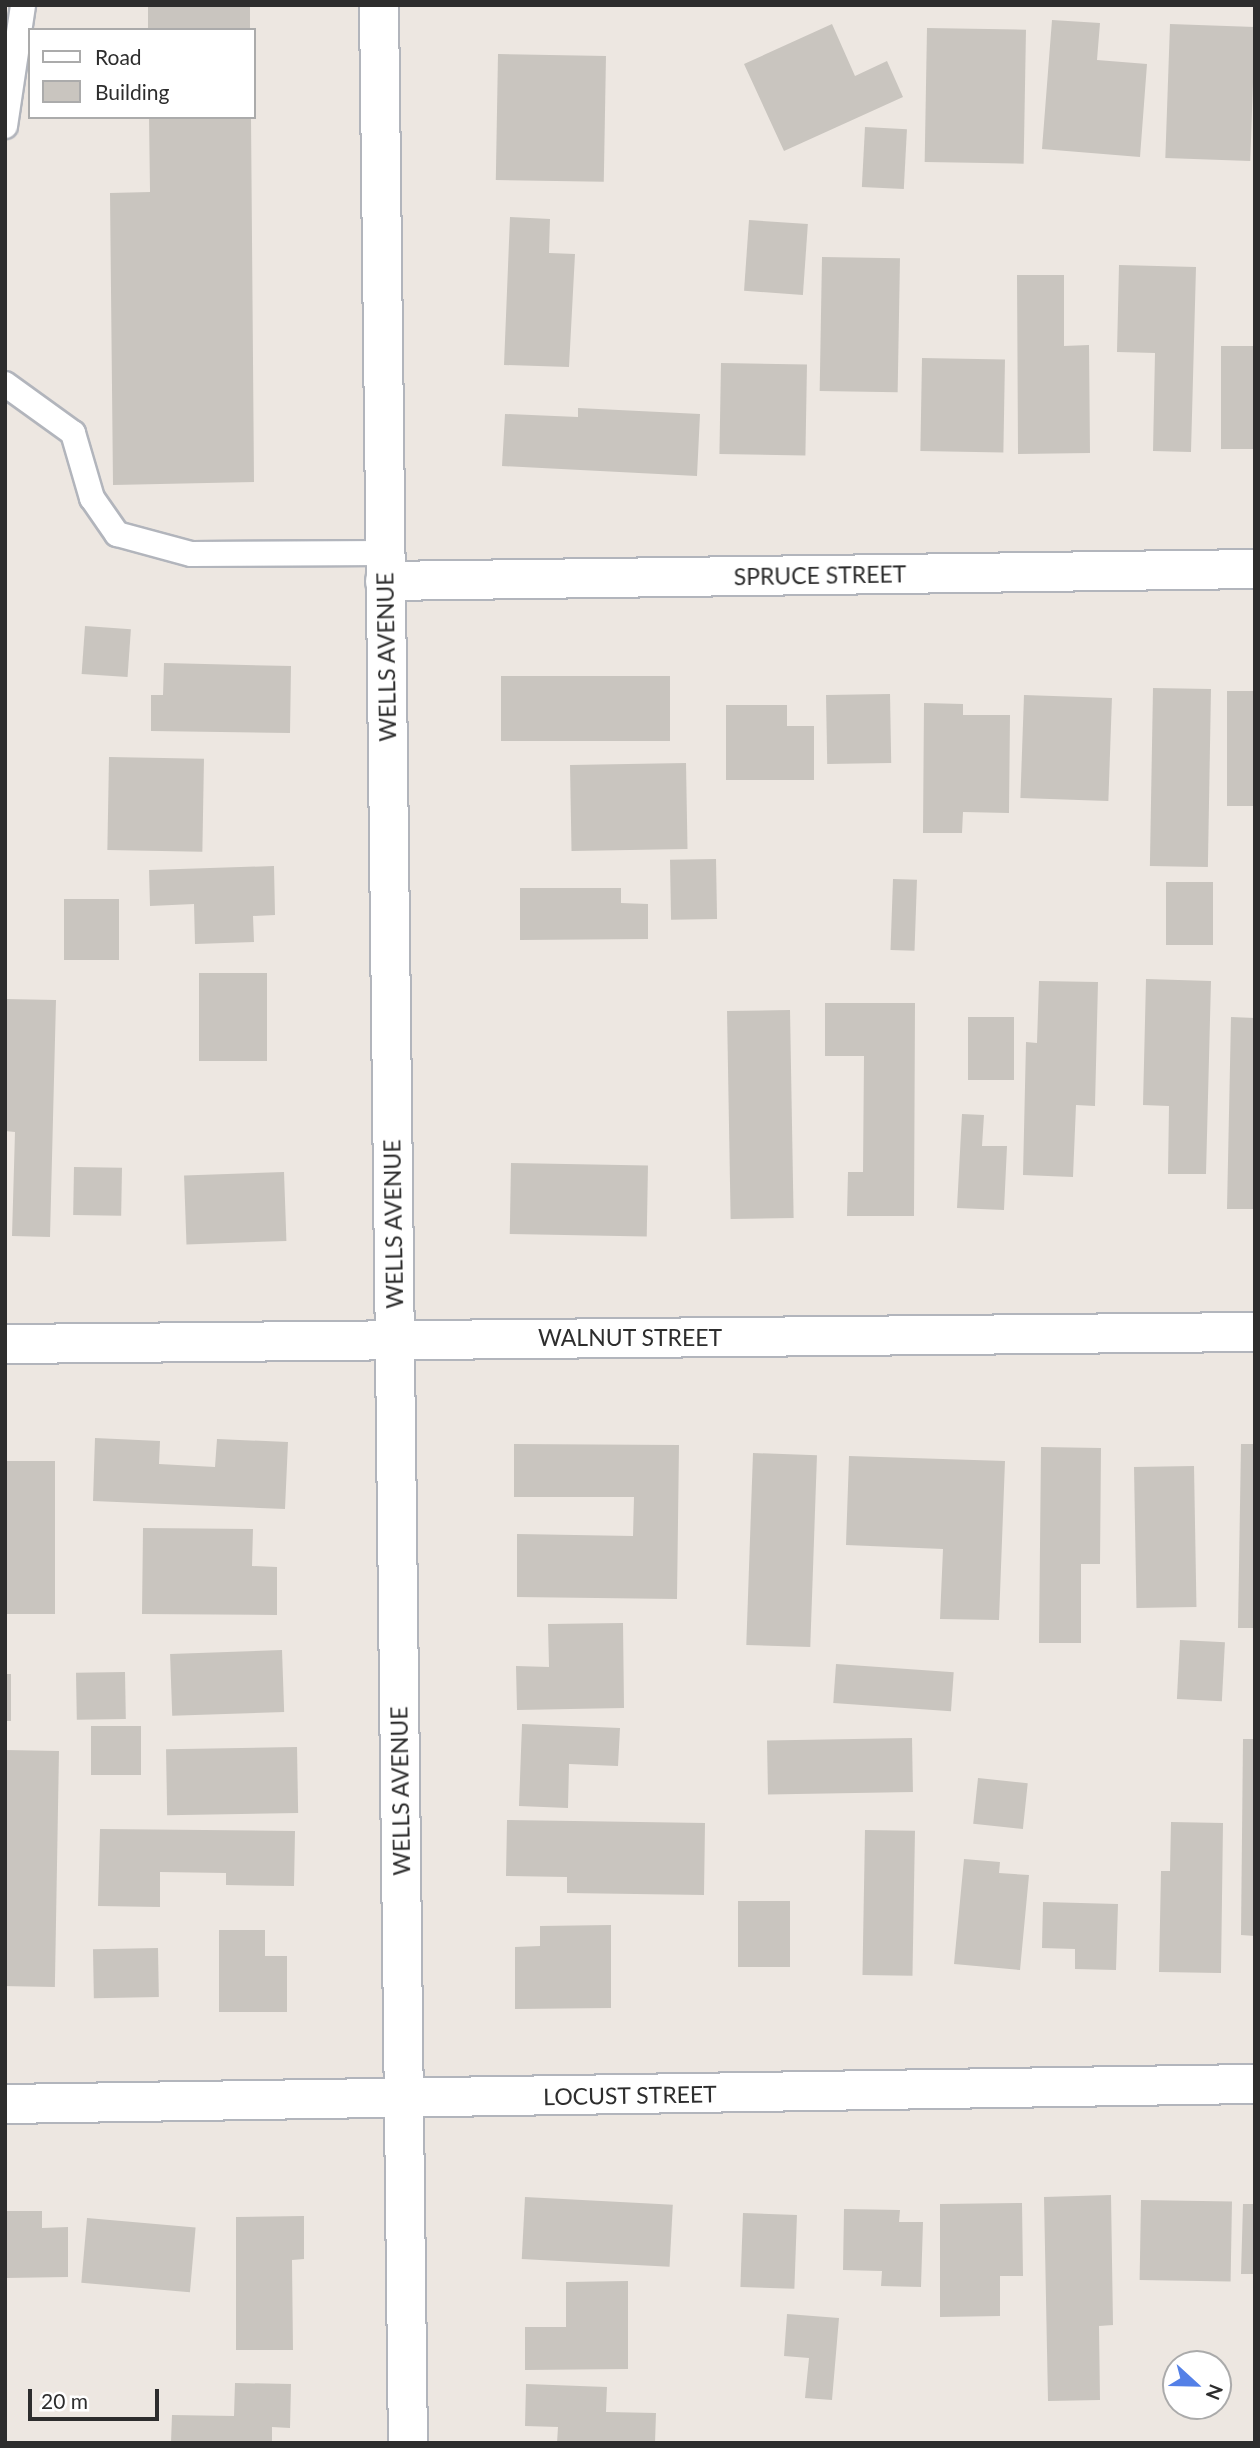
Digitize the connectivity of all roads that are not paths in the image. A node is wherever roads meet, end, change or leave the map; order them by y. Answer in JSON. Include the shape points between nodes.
{"nodes":[{"id":1,"x":23,"y":5,"type":"edge"},
{"id":2,"x":379,"y":5,"type":"edge"},
{"id":3,"x":5,"y":126,"type":"edge"},
{"id":4,"x":5,"y":384,"type":"edge"},
{"id":5,"x":385,"y":567,"type":"junction"},
{"id":6,"x":1255,"y":569,"type":"edge"},
{"id":7,"x":1255,"y":1332,"type":"edge"},
{"id":8,"x":394,"y":1339,"type":"junction"},
{"id":9,"x":5,"y":1344,"type":"edge"},
{"id":10,"x":1255,"y":2084,"type":"edge"},
{"id":11,"x":404,"y":2098,"type":"junction"},
{"id":12,"x":5,"y":2104,"type":"edge"},
{"id":13,"x":408,"y":2443,"type":"edge"}],
"edges":[{"from":1,"to":3,"type":"lane"},
{"from":2,"to":5,"type":"street","name":"WELLS AVENUE"},
{"from":4,"to":5,"type":"lane","via":[[73,433],[92,498],[117,534],[191,554]]},
{"from":5,"to":6,"type":"street","name":"SPRUCE STREET"},
{"from":5,"to":8,"type":"street","name":"WELLS AVENUE"},
{"from":7,"to":8,"type":"street","name":"WALNUT STREET"},
{"from":8,"to":9,"type":"street","name":"WALNUT STREET"},
{"from":8,"to":11,"type":"street","name":"WELLS AVENUE"},
{"from":10,"to":11,"type":"street","name":"LOCUST STREET"},
{"from":11,"to":12,"type":"street","name":"LOCUST STREET"},
{"from":11,"to":13,"type":"street","name":"WELLS AVENUE"}]}
